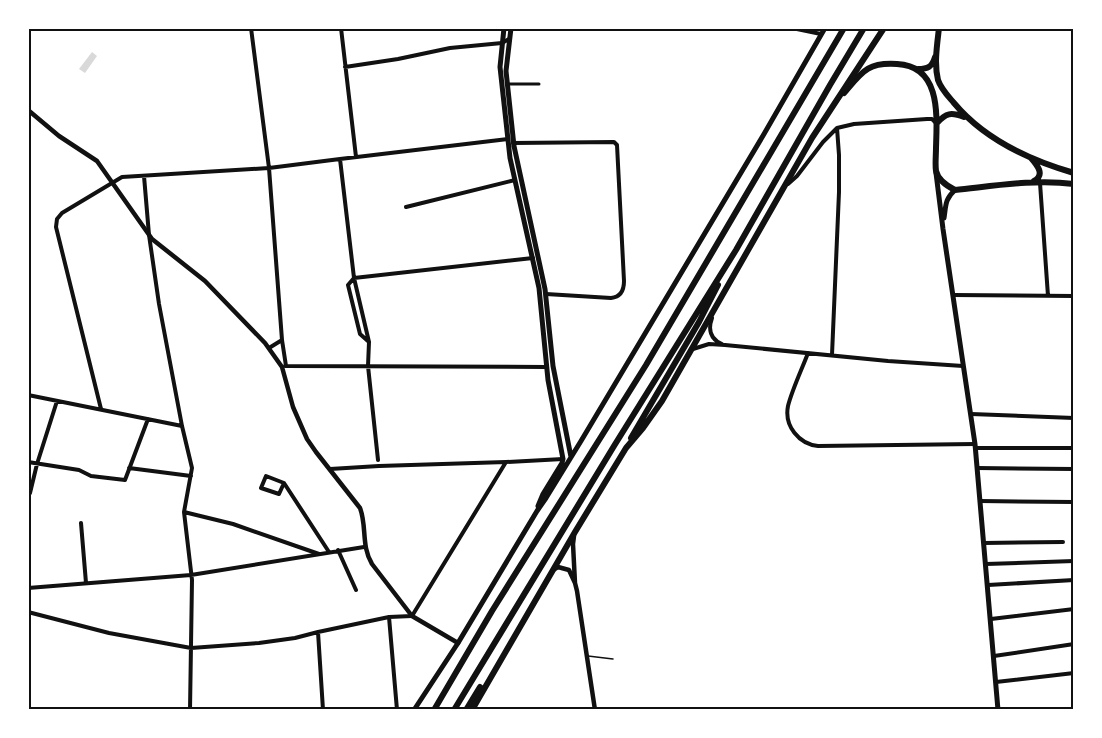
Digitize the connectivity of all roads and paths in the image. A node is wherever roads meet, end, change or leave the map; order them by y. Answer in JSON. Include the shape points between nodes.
{"nodes":[{"id":1,"x":251,"y":28,"type":"edge"},
{"id":2,"x":341,"y":28,"type":"edge"},
{"id":3,"x":504,"y":28,"type":"edge"},
{"id":4,"x":511,"y":28,"type":"edge"},
{"id":5,"x":792,"y":28,"type":"edge"},
{"id":6,"x":844,"y":28,"type":"edge"},
{"id":7,"x":864,"y":28,"type":"edge"},
{"id":8,"x":884,"y":28,"type":"edge"},
{"id":9,"x":939,"y":28,"type":"edge"},
{"id":10,"x":824,"y":31,"type":"edge"},
{"id":11,"x":510,"y":38,"type":"junction"},
{"id":12,"x":502,"y":43,"type":"junction"},
{"id":13,"x":937,"y":54,"type":"junction"},
{"id":14,"x":345,"y":67,"type":"junction"},
{"id":15,"x":918,"y":69,"type":"junction"},
{"id":16,"x":507,"y":84,"type":"junction"},
{"id":17,"x":539,"y":84,"type":"dead end"},
{"id":18,"x":836,"y":103,"type":"junction"},
{"id":19,"x":28,"y":110,"type":"edge"},
{"id":20,"x":968,"y":118,"type":"junction"},
{"id":21,"x":937,"y":123,"type":"junction"},
{"id":22,"x":837,"y":129,"type":"junction"},
{"id":23,"x":511,"y":141,"type":"junction"},
{"id":24,"x":356,"y":157,"type":"junction"},
{"id":25,"x":1030,"y":157,"type":"junction"},
{"id":26,"x":340,"y":159,"type":"junction"},
{"id":27,"x":269,"y":168,"type":"junction"},
{"id":28,"x":936,"y":172,"type":"junction"},
{"id":29,"x":1074,"y":173,"type":"edge"},
{"id":30,"x":144,"y":176,"type":"junction"},
{"id":31,"x":1040,"y":179,"type":"junction"},
{"id":32,"x":515,"y":180,"type":"junction"},
{"id":33,"x":112,"y":182,"type":"junction"},
{"id":34,"x":1074,"y":184,"type":"edge"},
{"id":35,"x":785,"y":186,"type":"junction"},
{"id":36,"x":955,"y":190,"type":"junction"},
{"id":37,"x":406,"y":207,"type":"dead end"},
{"id":38,"x":943,"y":229,"type":"junction"},
{"id":39,"x":149,"y":235,"type":"junction"},
{"id":40,"x":736,"y":250,"type":"junction"},
{"id":41,"x":532,"y":258,"type":"junction"},
{"id":42,"x":354,"y":278,"type":"junction"},
{"id":43,"x":546,"y":294,"type":"junction"},
{"id":44,"x":953,"y":296,"type":"junction"},
{"id":45,"x":1048,"y":296,"type":"junction"},
{"id":46,"x":1074,"y":296,"type":"edge"},
{"id":47,"x":714,"y":310,"type":"junction"},
{"id":48,"x":282,"y":340,"type":"junction"},
{"id":49,"x":725,"y":345,"type":"junction"},
{"id":50,"x":269,"y":348,"type":"junction"},
{"id":51,"x":808,"y":353,"type":"junction"},
{"id":52,"x":689,"y":354,"type":"junction"},
{"id":53,"x":832,"y":355,"type":"junction"},
{"id":54,"x":368,"y":366,"type":"junction"},
{"id":55,"x":963,"y":366,"type":"junction"},
{"id":56,"x":284,"y":367,"type":"junction"},
{"id":57,"x":546,"y":367,"type":"junction"},
{"id":58,"x":28,"y":395,"type":"edge"},
{"id":59,"x":57,"y":401,"type":"junction"},
{"id":60,"x":101,"y":409,"type":"junction"},
{"id":61,"x":971,"y":414,"type":"junction"},
{"id":62,"x":1074,"y":418,"type":"edge"},
{"id":63,"x":148,"y":419,"type":"junction"},
{"id":64,"x":182,"y":426,"type":"junction"},
{"id":65,"x":975,"y":446,"type":"junction"},
{"id":66,"x":626,"y":448,"type":"junction"},
{"id":67,"x":1074,"y":448,"type":"edge"},
{"id":68,"x":571,"y":457,"type":"junction"},
{"id":69,"x":563,"y":459,"type":"junction"},
{"id":70,"x":378,"y":460,"type":"dead end"},
{"id":71,"x":28,"y":462,"type":"edge"},
{"id":72,"x":506,"y":462,"type":"junction"},
{"id":73,"x":37,"y":464,"type":"junction"},
{"id":74,"x":129,"y":468,"type":"junction"},
{"id":75,"x":977,"y":468,"type":"junction"},
{"id":76,"x":1074,"y":469,"type":"edge"},
{"id":77,"x":329,"y":470,"type":"junction"},
{"id":78,"x":191,"y":476,"type":"junction"},
{"id":79,"x":284,"y":483,"type":"junction"},
{"id":80,"x":30,"y":493,"type":"edge"},
{"id":81,"x":980,"y":501,"type":"junction"},
{"id":82,"x":1074,"y":502,"type":"edge"},
{"id":83,"x":537,"y":511,"type":"junction"},
{"id":84,"x":184,"y":512,"type":"junction"},
{"id":85,"x":81,"y":523,"type":"dead end"},
{"id":86,"x":575,"y":532,"type":"junction"},
{"id":87,"x":1063,"y":542,"type":"dead end"},
{"id":88,"x":984,"y":543,"type":"junction"},
{"id":89,"x":364,"y":546,"type":"junction"},
{"id":90,"x":339,"y":550,"type":"junction"},
{"id":91,"x":329,"y":552,"type":"junction"},
{"id":92,"x":320,"y":554,"type":"junction"},
{"id":93,"x":1074,"y":561,"type":"edge"},
{"id":94,"x":986,"y":564,"type":"junction"},
{"id":95,"x":553,"y":570,"type":"junction"},
{"id":96,"x":191,"y":575,"type":"junction"},
{"id":97,"x":1074,"y":580,"type":"edge"},
{"id":98,"x":86,"y":583,"type":"junction"},
{"id":99,"x":575,"y":583,"type":"junction"},
{"id":100,"x":988,"y":585,"type":"junction"},
{"id":101,"x":28,"y":588,"type":"edge"},
{"id":102,"x":356,"y":590,"type":"dead end"},
{"id":103,"x":1074,"y":609,"type":"edge"},
{"id":104,"x":28,"y":612,"type":"edge"},
{"id":105,"x":412,"y":616,"type":"junction"},
{"id":106,"x":389,"y":617,"type":"junction"},
{"id":107,"x":990,"y":619,"type":"junction"},
{"id":108,"x":318,"y":632,"type":"junction"},
{"id":109,"x":458,"y":643,"type":"junction"},
{"id":110,"x":1074,"y":644,"type":"edge"},
{"id":111,"x":191,"y":648,"type":"junction"},
{"id":112,"x":587,"y":656,"type":"junction"},
{"id":113,"x":994,"y":656,"type":"junction"},
{"id":114,"x":613,"y":659,"type":"dead end"},
{"id":115,"x":499,"y":661,"type":"junction"},
{"id":116,"x":1074,"y":673,"type":"edge"},
{"id":117,"x":996,"y":682,"type":"junction"},
{"id":118,"x":190,"y":710,"type":"edge"},
{"id":119,"x":323,"y":710,"type":"edge"},
{"id":120,"x":397,"y":710,"type":"edge"},
{"id":121,"x":414,"y":710,"type":"edge"},
{"id":122,"x":434,"y":710,"type":"edge"},
{"id":123,"x":454,"y":710,"type":"edge"},
{"id":124,"x":466,"y":710,"type":"edge"},
{"id":125,"x":472,"y":710,"type":"edge"},
{"id":126,"x":595,"y":710,"type":"edge"},
{"id":127,"x":999,"y":710,"type":"edge"}],
"edges":[{"from":1,"to":27,"type":"street"},
{"from":2,"to":14,"type":"street"},
{"from":3,"to":12,"type":"main road"},
{"from":4,"to":11,"type":"main road"},
{"from":5,"to":10,"type":"street"},
{"from":6,"to":122,"type":"main road","via":[[646,365]]},
{"from":7,"to":40,"type":"main road"},
{"from":8,"to":18,"type":"main road"},
{"from":9,"to":13,"type":"main road"},
{"from":10,"to":68,"type":"main road"},
{"from":11,"to":12,"type":"street"},
{"from":11,"to":16,"type":"main road"},
{"from":12,"to":14,"type":"street"},
{"from":12,"to":23,"type":"main road","via":[[500,67]]},
{"from":13,"to":15,"type":"main road","via":[[933,65]]},
{"from":13,"to":20,"type":"main road","via":[[942,89]]},
{"from":14,"to":24,"type":"street"},
{"from":15,"to":18,"type":"main road","via":[[899,64],[869,67]]},
{"from":15,"to":21,"type":"main road","via":[[932,86]]},
{"from":16,"to":17,"type":"street"},
{"from":16,"to":23,"type":"main road"},
{"from":18,"to":35,"type":"main road"},
{"from":19,"to":33,"type":"street","via":[[95,159]]},
{"from":20,"to":21,"type":"main road","via":[[955,113],[943,116]]},
{"from":20,"to":25,"type":"main road","via":[[996,140]]},
{"from":21,"to":22,"type":"street","via":[[927,119],[854,124]]},
{"from":21,"to":28,"type":"main road"},
{"from":22,"to":35,"type":"street"},
{"from":22,"to":53,"type":"street","via":[[839,192]]},
{"from":23,"to":24,"type":"street"},
{"from":23,"to":32,"type":"main road"},
{"from":23,"to":43,"type":"main road"},
{"from":23,"to":43,"type":"street","via":[[617,145],[623,289],[613,298]]},
{"from":24,"to":26,"type":"street"},
{"from":25,"to":29,"type":"main road"},
{"from":25,"to":31,"type":"main road","via":[[1040,169]]},
{"from":26,"to":27,"type":"street"},
{"from":26,"to":42,"type":"street"},
{"from":27,"to":30,"type":"street"},
{"from":27,"to":48,"type":"street"},
{"from":28,"to":36,"type":"main road","via":[[946,186]]},
{"from":28,"to":38,"type":"main road"},
{"from":30,"to":33,"type":"street","via":[[122,177]]},
{"from":30,"to":39,"type":"street"},
{"from":31,"to":34,"type":"main road"},
{"from":31,"to":36,"type":"main road"},
{"from":31,"to":45,"type":"street"},
{"from":32,"to":37,"type":"street"},
{"from":32,"to":41,"type":"main road"},
{"from":33,"to":39,"type":"street"},
{"from":33,"to":60,"type":"street","via":[[62,213],[56,223]]},
{"from":35,"to":47,"type":"main road"},
{"from":36,"to":38,"type":"main road","via":[[946,202]]},
{"from":38,"to":44,"type":"main road"},
{"from":39,"to":50,"type":"street","via":[[205,281]]},
{"from":39,"to":64,"type":"street"},
{"from":40,"to":66,"type":"main road"},
{"from":40,"to":123,"type":"main road"},
{"from":41,"to":42,"type":"street"},
{"from":41,"to":57,"type":"main road","via":[[540,295]]},
{"from":42,"to":54,"type":"street","via":[[369,342]]},
{"from":43,"to":68,"type":"main road","via":[[552,360]]},
{"from":44,"to":45,"type":"street"},
{"from":44,"to":55,"type":"main road"},
{"from":45,"to":46,"type":"street"},
{"from":47,"to":49,"type":"street","via":[[710,333]]},
{"from":47,"to":52,"type":"main road"},
{"from":48,"to":50,"type":"street"},
{"from":48,"to":56,"type":"street"},
{"from":49,"to":51,"type":"street"},
{"from":49,"to":52,"type":"street","via":[[709,344]]},
{"from":50,"to":56,"type":"street"},
{"from":51,"to":53,"type":"street"},
{"from":51,"to":65,"type":"street","via":[[788,407],[788,418],[791,427],[809,445]]},
{"from":52,"to":66,"type":"main road","via":[[662,401]]},
{"from":53,"to":55,"type":"street"},
{"from":54,"to":56,"type":"street"},
{"from":54,"to":57,"type":"street"},
{"from":54,"to":70,"type":"street"},
{"from":55,"to":61,"type":"main road"},
{"from":56,"to":77,"type":"street","via":[[300,424]]},
{"from":57,"to":69,"type":"main road"},
{"from":58,"to":59,"type":"street"},
{"from":59,"to":60,"type":"street"},
{"from":59,"to":73,"type":"street"},
{"from":60,"to":63,"type":"street"},
{"from":61,"to":62,"type":"street"},
{"from":61,"to":65,"type":"main road"},
{"from":63,"to":64,"type":"street"},
{"from":63,"to":74,"type":"street"},
{"from":64,"to":78,"type":"street"},
{"from":65,"to":67,"type":"street"},
{"from":65,"to":75,"type":"main road"},
{"from":66,"to":86,"type":"main road"},
{"from":68,"to":69,"type":"main road"},
{"from":68,"to":83,"type":"main road"},
{"from":69,"to":72,"type":"street"},
{"from":69,"to":83,"type":"main road"},
{"from":71,"to":73,"type":"street"},
{"from":72,"to":77,"type":"street"},
{"from":72,"to":105,"type":"street"},
{"from":73,"to":74,"type":"street","via":[[124,480]]},
{"from":73,"to":80,"type":"street"},
{"from":74,"to":78,"type":"street"},
{"from":75,"to":76,"type":"street"},
{"from":75,"to":81,"type":"main road"},
{"from":77,"to":89,"type":"street","via":[[363,514]]},
{"from":78,"to":84,"type":"street"},
{"from":79,"to":79,"type":"street","via":[[279,495],[261,488],[266,476]]},
{"from":79,"to":91,"type":"street"},
{"from":81,"to":82,"type":"street"},
{"from":81,"to":88,"type":"main road"},
{"from":83,"to":109,"type":"main road"},
{"from":84,"to":92,"type":"street"},
{"from":84,"to":96,"type":"street"},
{"from":85,"to":98,"type":"street"},
{"from":86,"to":95,"type":"main road"},
{"from":86,"to":99,"type":"street"},
{"from":87,"to":88,"type":"street"},
{"from":88,"to":94,"type":"main road"},
{"from":89,"to":90,"type":"street"},
{"from":89,"to":105,"type":"street","via":[[372,564]]},
{"from":90,"to":91,"type":"street"},
{"from":90,"to":102,"type":"street"},
{"from":91,"to":92,"type":"street"},
{"from":92,"to":96,"type":"street"},
{"from":93,"to":94,"type":"street"},
{"from":94,"to":100,"type":"main road"},
{"from":95,"to":99,"type":"street","via":[[568,570]]},
{"from":95,"to":115,"type":"main road"},
{"from":96,"to":98,"type":"street"},
{"from":96,"to":111,"type":"street"},
{"from":97,"to":100,"type":"street"},
{"from":98,"to":101,"type":"street"},
{"from":99,"to":112,"type":"street"},
{"from":100,"to":107,"type":"main road"},
{"from":103,"to":107,"type":"street"},
{"from":104,"to":111,"type":"street"},
{"from":105,"to":106,"type":"street"},
{"from":105,"to":109,"type":"street"},
{"from":106,"to":108,"type":"street"},
{"from":106,"to":120,"type":"street"},
{"from":107,"to":113,"type":"main road"},
{"from":108,"to":111,"type":"street","via":[[258,643]]},
{"from":108,"to":119,"type":"street"},
{"from":109,"to":121,"type":"main road"},
{"from":110,"to":113,"type":"street"},
{"from":111,"to":118,"type":"street"},
{"from":112,"to":114,"type":"lane"},
{"from":112,"to":126,"type":"street"},
{"from":113,"to":117,"type":"main road"},
{"from":115,"to":124,"type":"main road"},
{"from":115,"to":125,"type":"main road"},
{"from":116,"to":117,"type":"street"},
{"from":117,"to":127,"type":"main road"}]}
